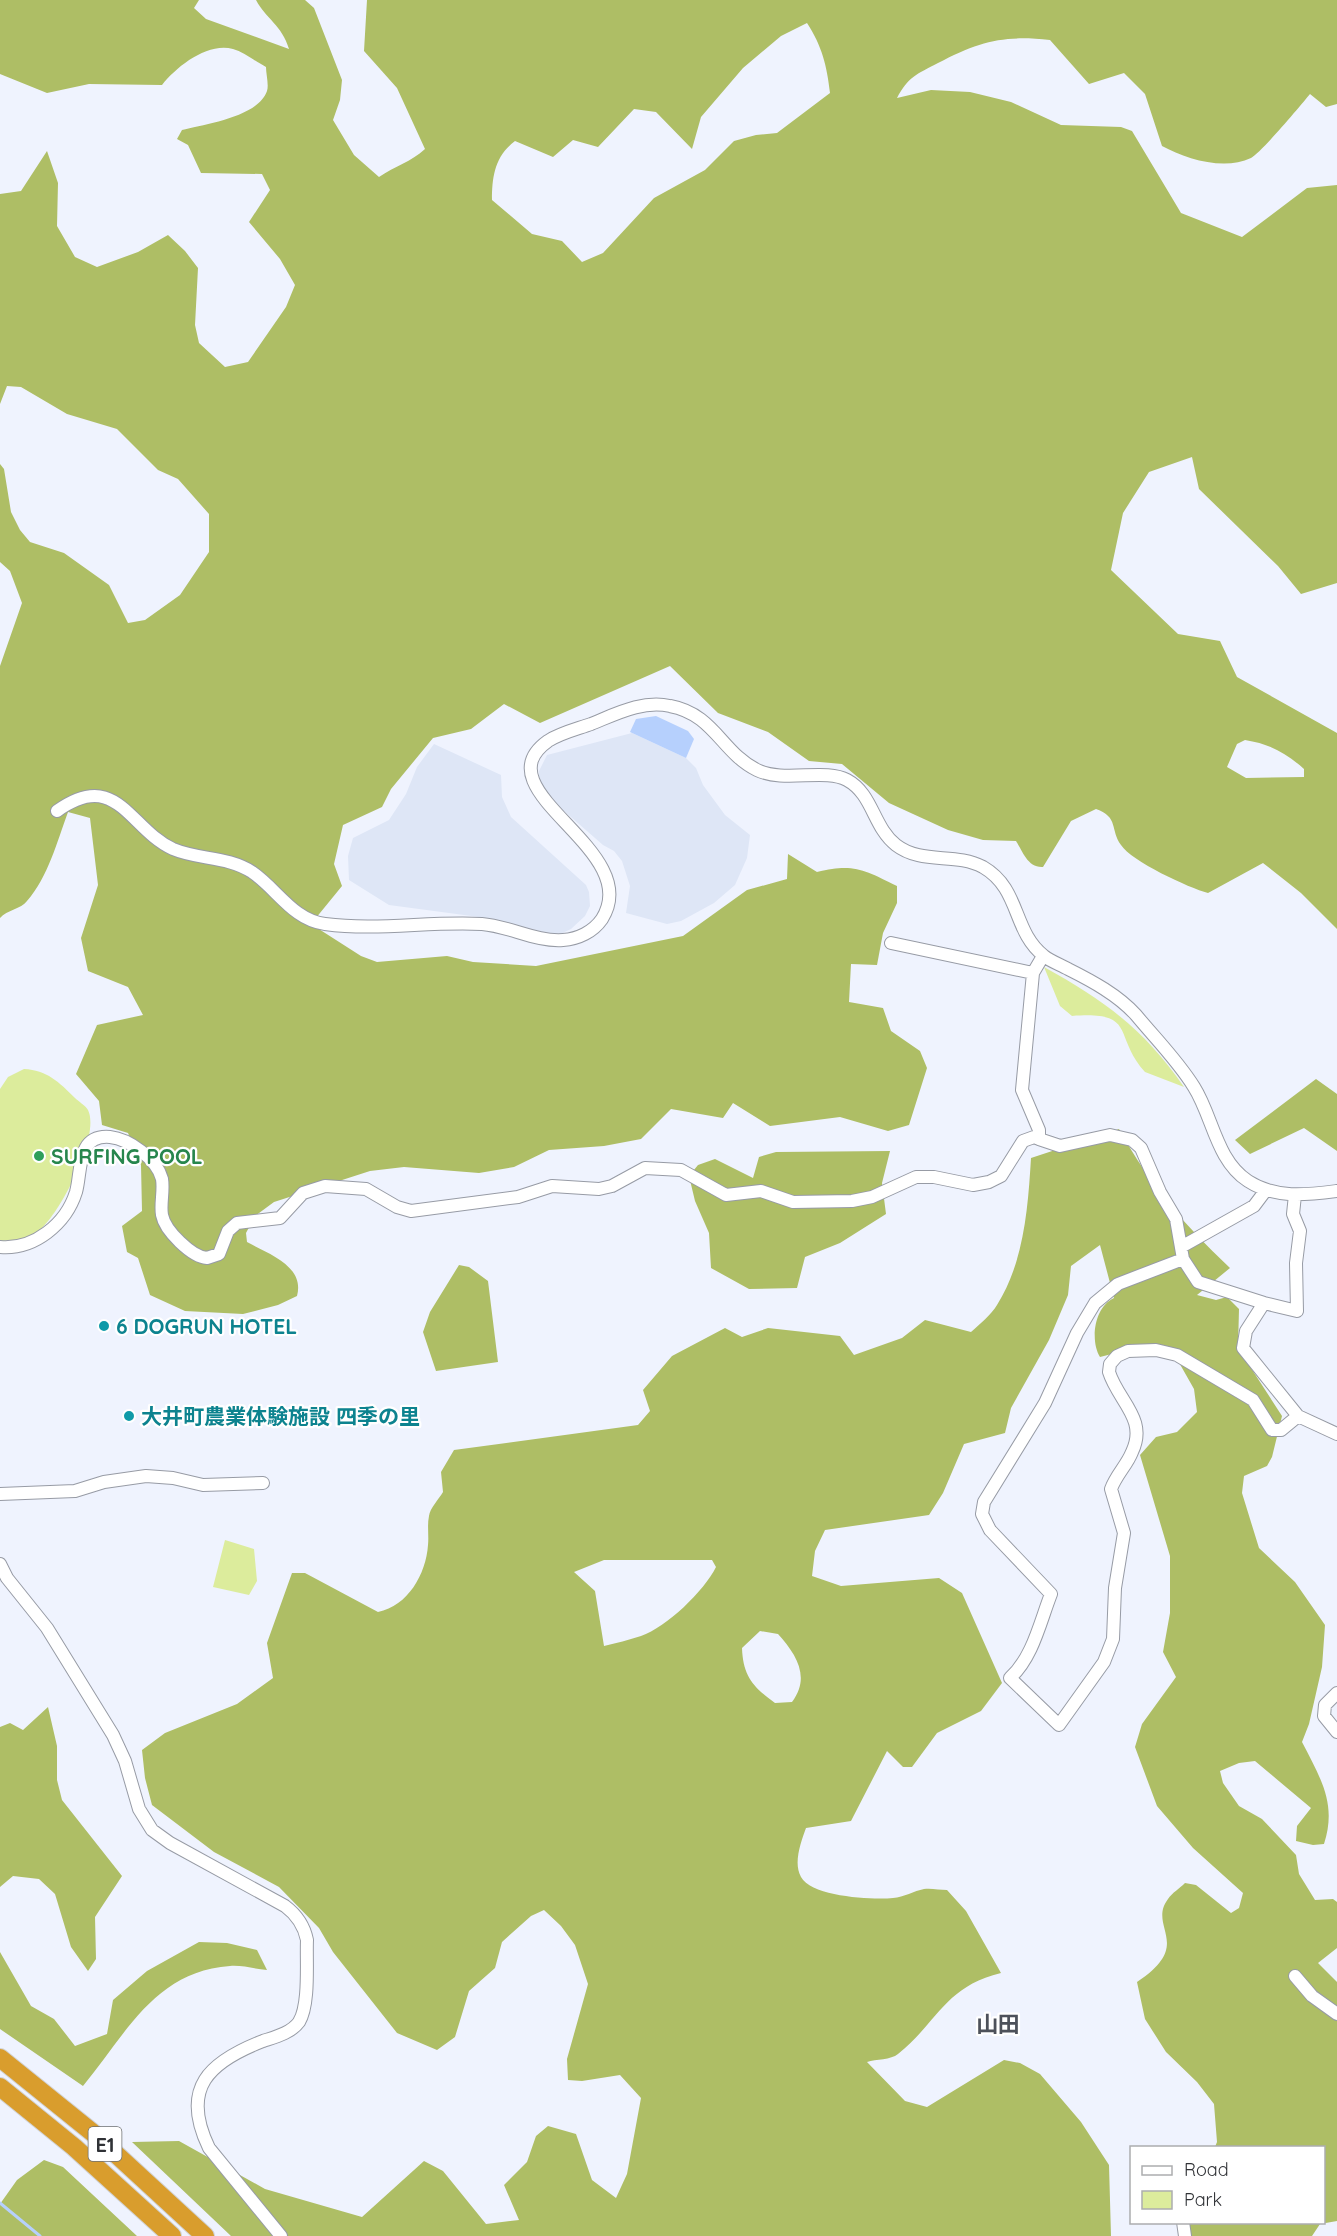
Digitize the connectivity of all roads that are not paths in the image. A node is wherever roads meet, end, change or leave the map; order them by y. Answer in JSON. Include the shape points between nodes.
{"nodes":[{"id":1,"x":57,"y":811,"type":"dead end"},
{"id":2,"x":891,"y":943,"type":"dead end"},
{"id":3,"x":1043,"y":956,"type":"junction"},
{"id":4,"x":1033,"y":973,"type":"junction"},
{"id":5,"x":1040,"y":1139,"type":"junction"},
{"id":6,"x":1266,"y":1190,"type":"junction"},
{"id":7,"x":1337,"y":1191,"type":"edge"},
{"id":8,"x":1295,"y":1195,"type":"junction"},
{"id":9,"x":0,"y":1247,"type":"edge"},
{"id":10,"x":1182,"y":1253,"type":"junction"},
{"id":11,"x":1264,"y":1303,"type":"junction"},
{"id":12,"x":1298,"y":1416,"type":"junction"},
{"id":13,"x":1337,"y":1434,"type":"edge"},
{"id":14,"x":263,"y":1484,"type":"dead end"},
{"id":15,"x":0,"y":1494,"type":"edge"},
{"id":16,"x":0,"y":1564,"type":"edge"},
{"id":17,"x":1337,"y":1693,"type":"edge"},
{"id":18,"x":1337,"y":1731,"type":"edge"},
{"id":19,"x":1295,"y":1976,"type":"dead end"},
{"id":20,"x":1337,"y":2014,"type":"edge"},
{"id":21,"x":0,"y":2058,"type":"edge"},
{"id":22,"x":0,"y":2087,"type":"edge"},
{"id":23,"x":172,"y":2236,"type":"edge"},
{"id":24,"x":205,"y":2236,"type":"edge"},
{"id":25,"x":281,"y":2236,"type":"edge"}],
"edges":[{"from":1,"to":3,"type":"street","via":[[80,798],[107,798],[132,813],[153,837],[186,853],[242,866],[296,912],[322,924],[481,924],[564,940],[586,934],[600,922],[610,896],[609,879],[600,862],[535,788],[534,760],[541,747],[554,738],[636,707],[670,706],[701,718],[744,762],[766,774],[838,776],[851,782],[866,798],[886,836],[911,854],[967,860],[992,873],[1011,893],[1023,929]]},
{"from":2,"to":4,"type":"street"},
{"from":3,"to":4,"type":"street"},
{"from":3,"to":6,"type":"street","via":[[1113,994],[1130,1009],[1190,1081],[1231,1165],[1245,1179]]},
{"from":4,"to":5,"type":"street","via":[[1022,1090],[1040,1130]]},
{"from":5,"to":9,"type":"street","via":[[1023,1141],[1001,1176],[989,1182],[973,1185],[916,1177],[861,1200],[827,1203],[793,1202],[761,1191],[726,1195],[695,1175],[669,1168],[640,1169],[612,1186],[599,1189],[552,1186],[518,1197],[411,1211],[366,1189],[325,1186],[303,1193],[280,1218],[237,1223],[228,1231],[219,1254],[207,1258],[192,1253],[164,1221],[161,1176],[154,1166],[131,1143],[108,1137],[85,1148],[73,1198],[49,1230],[30,1244]]},
{"from":5,"to":10,"type":"street","via":[[1060,1146],[1110,1135],[1132,1140],[1141,1148],[1176,1219]]},
{"from":6,"to":8,"type":"street"},
{"from":6,"to":10,"type":"street","via":[[1254,1206]]},
{"from":7,"to":8,"type":"street"},
{"from":8,"to":11,"type":"street","via":[[1293,1214],[1300,1226],[1297,1311]]},
{"from":10,"to":11,"type":"street","via":[[1198,1282]]},
{"from":10,"to":12,"type":"street","via":[[1118,1284],[1095,1302],[1045,1402],[984,1502],[982,1514],[990,1530],[1051,1593],[1028,1655],[1010,1678],[1059,1725],[1104,1662],[1113,1639],[1115,1588],[1124,1533],[1111,1488],[1131,1456],[1138,1433],[1132,1412],[1111,1378],[1110,1364],[1128,1351],[1156,1350],[1177,1355],[1253,1400],[1272,1430],[1281,1430]]},
{"from":11,"to":12,"type":"street","via":[[1246,1331],[1243,1347]]},
{"from":12,"to":13,"type":"street"},
{"from":14,"to":15,"type":"street","via":[[203,1485],[146,1476],[75,1491]]},
{"from":16,"to":25,"type":"street","via":[[46,1628],[113,1735],[139,1809],[152,1830],[285,1906],[305,1929],[304,2008],[300,2019],[290,2030],[218,2063],[204,2082],[197,2107],[209,2148]]},
{"from":17,"to":18,"type":"street","via":[[1325,1705],[1324,1716]]},
{"from":19,"to":20,"type":"street","via":[[1312,1996]]},
{"from":21,"to":24,"type":"highway","number":"E1","via":[[93,2133]]},
{"from":22,"to":23,"type":"highway","number":"E1","via":[[74,2147]]}]}
